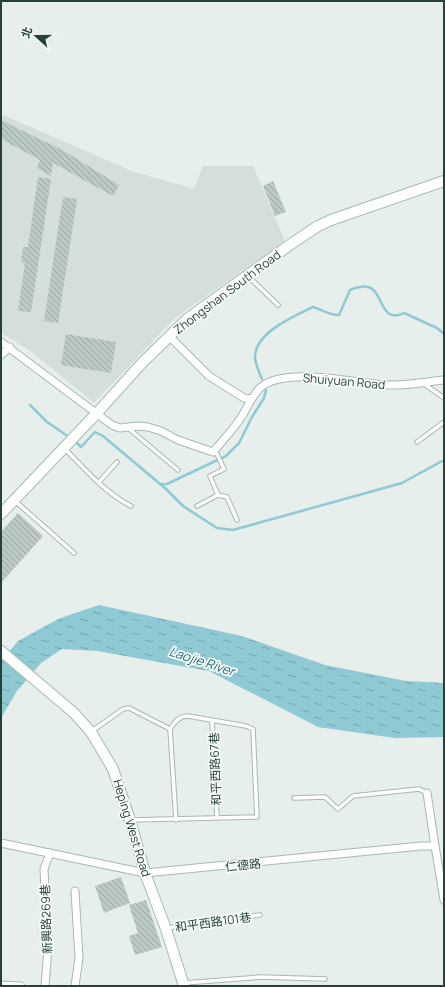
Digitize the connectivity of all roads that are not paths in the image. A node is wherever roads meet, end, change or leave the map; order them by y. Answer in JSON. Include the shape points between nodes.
{"nodes":[{"id":1,"x":444,"y":181,"type":"edge"},
{"id":2,"x":247,"y":276,"type":"junction"},
{"id":3,"x":278,"y":305,"type":"dead end"},
{"id":4,"x":169,"y":336,"type":"junction"},
{"id":5,"x":1,"y":342,"type":"edge"},
{"id":6,"x":10,"y":347,"type":"junction"},
{"id":7,"x":1,"y":355,"type":"edge"},
{"id":8,"x":444,"y":380,"type":"edge"},
{"id":9,"x":421,"y":382,"type":"junction"},
{"id":10,"x":444,"y":398,"type":"edge"},
{"id":11,"x":251,"y":399,"type":"junction"},
{"id":12,"x":96,"y":414,"type":"junction"},
{"id":13,"x":444,"y":422,"type":"edge"},
{"id":14,"x":127,"y":427,"type":"junction"},
{"id":15,"x":417,"y":442,"type":"dead end"},
{"id":16,"x":63,"y":448,"type":"junction"},
{"id":17,"x":216,"y":452,"type":"junction"},
{"id":18,"x":117,"y":462,"type":"dead end"},
{"id":19,"x":178,"y":470,"type":"dead end"},
{"id":20,"x":99,"y":482,"type":"junction"},
{"id":21,"x":218,"y":495,"type":"junction"},
{"id":22,"x":14,"y":500,"type":"junction"},
{"id":23,"x":131,"y":506,"type":"dead end"},
{"id":24,"x":197,"y":506,"type":"dead end"},
{"id":25,"x":1,"y":514,"type":"edge"},
{"id":26,"x":237,"y":520,"type":"dead end"},
{"id":27,"x":74,"y":553,"type":"dead end"},
{"id":28,"x":1,"y":651,"type":"edge"},
{"id":29,"x":212,"y":720,"type":"junction"},
{"id":30,"x":170,"y":729,"type":"junction"},
{"id":31,"x":91,"y":732,"type":"junction"},
{"id":32,"x":427,"y":793,"type":"joint"},
{"id":33,"x":294,"y":798,"type":"dead end"},
{"id":34,"x":217,"y":818,"type":"junction"},
{"id":35,"x":130,"y":820,"type":"junction"},
{"id":36,"x":176,"y":820,"type":"junction"},
{"id":37,"x":1,"y":843,"type":"edge"},
{"id":38,"x":435,"y":846,"type":"junction"},
{"id":39,"x":50,"y":853,"type":"junction"},
{"id":40,"x":145,"y":874,"type":"junction"},
{"id":41,"x":75,"y":891,"type":"dead end"},
{"id":42,"x":444,"y":900,"type":"edge"},
{"id":43,"x":260,"y":915,"type":"dead end"},
{"id":44,"x":166,"y":929,"type":"junction"},
{"id":45,"x":325,"y":979,"type":"dead end"},
{"id":46,"x":1,"y":984,"type":"edge"},
{"id":47,"x":184,"y":985,"type":"edge"},
{"id":48,"x":21,"y":986,"type":"edge"},
{"id":49,"x":45,"y":986,"type":"edge"},
{"id":50,"x":75,"y":986,"type":"edge"}],
"edges":[{"from":1,"to":2,"type":"main road","name":"Zhongshan South Road","via":[[318,226]]},
{"from":2,"to":3,"type":"lane"},
{"from":2,"to":4,"type":"main road","name":"Zhongshan South Road","via":[[187,319]]},
{"from":4,"to":11,"type":"street","via":[[209,376],[244,398]]},
{"from":4,"to":12,"type":"main road","name":"Zhongshan South Road"},
{"from":5,"to":6,"type":"street"},
{"from":6,"to":7,"type":"street"},
{"from":6,"to":12,"type":"street"},
{"from":8,"to":9,"type":"street","name":"Shuiyuan Road"},
{"from":9,"to":10,"type":"lane"},
{"from":9,"to":11,"type":"street","name":"Shuiyuan Road","via":[[388,385],[294,377],[268,383]]},
{"from":11,"to":17,"type":"street","name":"Shuiyuan Road","via":[[242,417]]},
{"from":12,"to":14,"type":"street","via":[[112,425]]},
{"from":12,"to":16,"type":"main road","name":"Zhongshan South Road"},
{"from":13,"to":15,"type":"lane"},
{"from":14,"to":17,"type":"street","via":[[148,427]]},
{"from":14,"to":19,"type":"lane"},
{"from":16,"to":20,"type":"lane"},
{"from":16,"to":22,"type":"main road","name":"Zhongshan South Road"},
{"from":17,"to":21,"type":"lane","via":[[224,469],[210,476]]},
{"from":18,"to":20,"type":"lane"},
{"from":20,"to":23,"type":"lane"},
{"from":21,"to":24,"type":"lane"},
{"from":21,"to":26,"type":"lane","via":[[227,497]]},
{"from":22,"to":25,"type":"main road","name":"Zhongshan South Road"},
{"from":22,"to":27,"type":"lane"},
{"from":28,"to":31,"type":"main road","name":"Heping West Road","via":[[74,713]]},
{"from":29,"to":30,"type":"lane","via":[[182,716]]},
{"from":29,"to":34,"type":"lane","name":"和平西路67巷"},
{"from":29,"to":34,"type":"lane","name":"和平西路67巷","via":[[253,729],[257,817]]},
{"from":30,"to":31,"type":"lane","via":[[129,708],[123,709]]},
{"from":30,"to":36,"type":"lane"},
{"from":31,"to":35,"type":"main road","name":"Heping West Road","via":[[113,769]]},
{"from":32,"to":33,"type":"lane","via":[[419,789],[353,796],[338,809],[325,797]]},
{"from":32,"to":38,"type":"street"},
{"from":34,"to":36,"type":"lane","name":"和平西路67巷"},
{"from":35,"to":36,"type":"lane","name":"和平西路67巷"},
{"from":35,"to":40,"type":"main road","name":"Heping West Road"},
{"from":37,"to":39,"type":"street","name":"仁德路"},
{"from":38,"to":40,"type":"street","name":"仁德路"},
{"from":38,"to":42,"type":"street"},
{"from":39,"to":40,"type":"street","name":"仁德路"},
{"from":39,"to":49,"type":"street","name":"新興路269巷","via":[[44,869],[48,948]]},
{"from":40,"to":44,"type":"main road","name":"Heping West Road"},
{"from":41,"to":50,"type":"street","via":[[79,958]]},
{"from":43,"to":44,"type":"lane","name":"和平西路101巷"},
{"from":44,"to":47,"type":"main road","name":"Heping West Road"},
{"from":45,"to":47,"type":"lane","via":[[261,977]]},
{"from":46,"to":48,"type":"street"}]}
